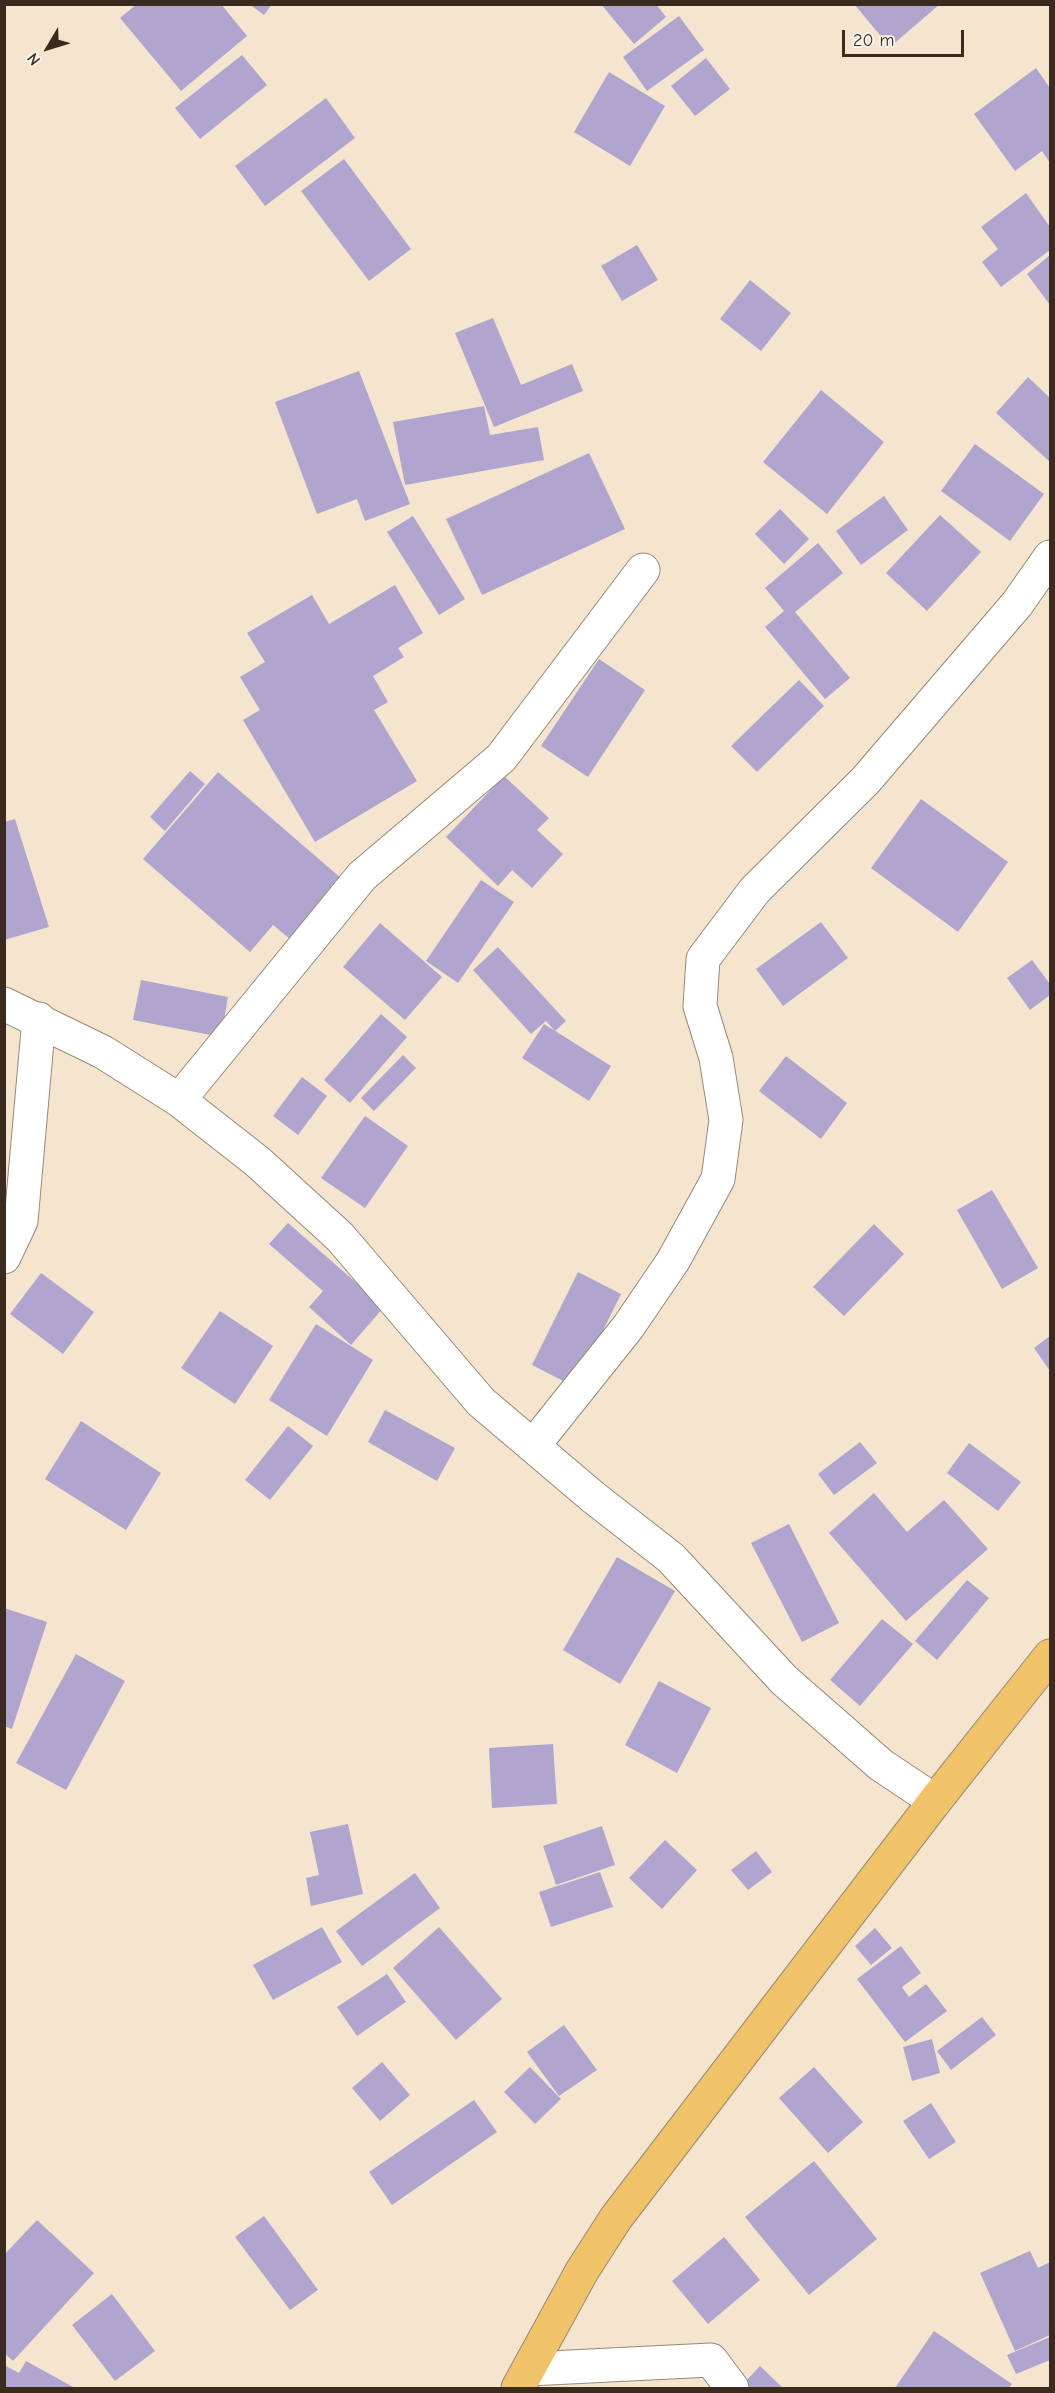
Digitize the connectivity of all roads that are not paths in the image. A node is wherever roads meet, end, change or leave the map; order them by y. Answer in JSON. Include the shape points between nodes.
{"nodes":[{"id":1,"x":1050,"y":557,"type":"edge"},
{"id":2,"x":643,"y":570,"type":"dead end"},
{"id":3,"x":4,"y":1004,"type":"edge"},
{"id":4,"x":39,"y":1019,"type":"junction"},
{"id":5,"x":179,"y":1100,"type":"junction"},
{"id":6,"x":4,"y":1257,"type":"edge"},
{"id":7,"x":533,"y":1446,"type":"junction"},
{"id":8,"x":1050,"y":1656,"type":"edge"},
{"id":9,"x":935,"y":1801,"type":"junction"},
{"id":10,"x":524,"y":2379,"type":"edge"},
{"id":11,"x":732,"y":2388,"type":"edge"}],
"edges":[{"from":1,"to":7,"type":"street","via":[[1017,604],[865,781],[755,890],[703,959],[700,1006],[716,1058],[726,1120],[718,1179],[673,1261],[628,1327]]},
{"from":2,"to":5,"type":"street","via":[[501,758],[362,876]]},
{"from":3,"to":4,"type":"street"},
{"from":4,"to":5,"type":"street","via":[[103,1052]]},
{"from":4,"to":6,"type":"street","via":[[21,1221]]},
{"from":5,"to":7,"type":"street","via":[[258,1162],[340,1237],[481,1402]]},
{"from":7,"to":9,"type":"street","via":[[671,1558],[784,1680],[880,1765]]},
{"from":8,"to":9,"type":"main road"},
{"from":9,"to":10,"type":"main road","via":[[616,2218],[582,2271]]},
{"from":10,"to":11,"type":"street","via":[[711,2360]]}]}
